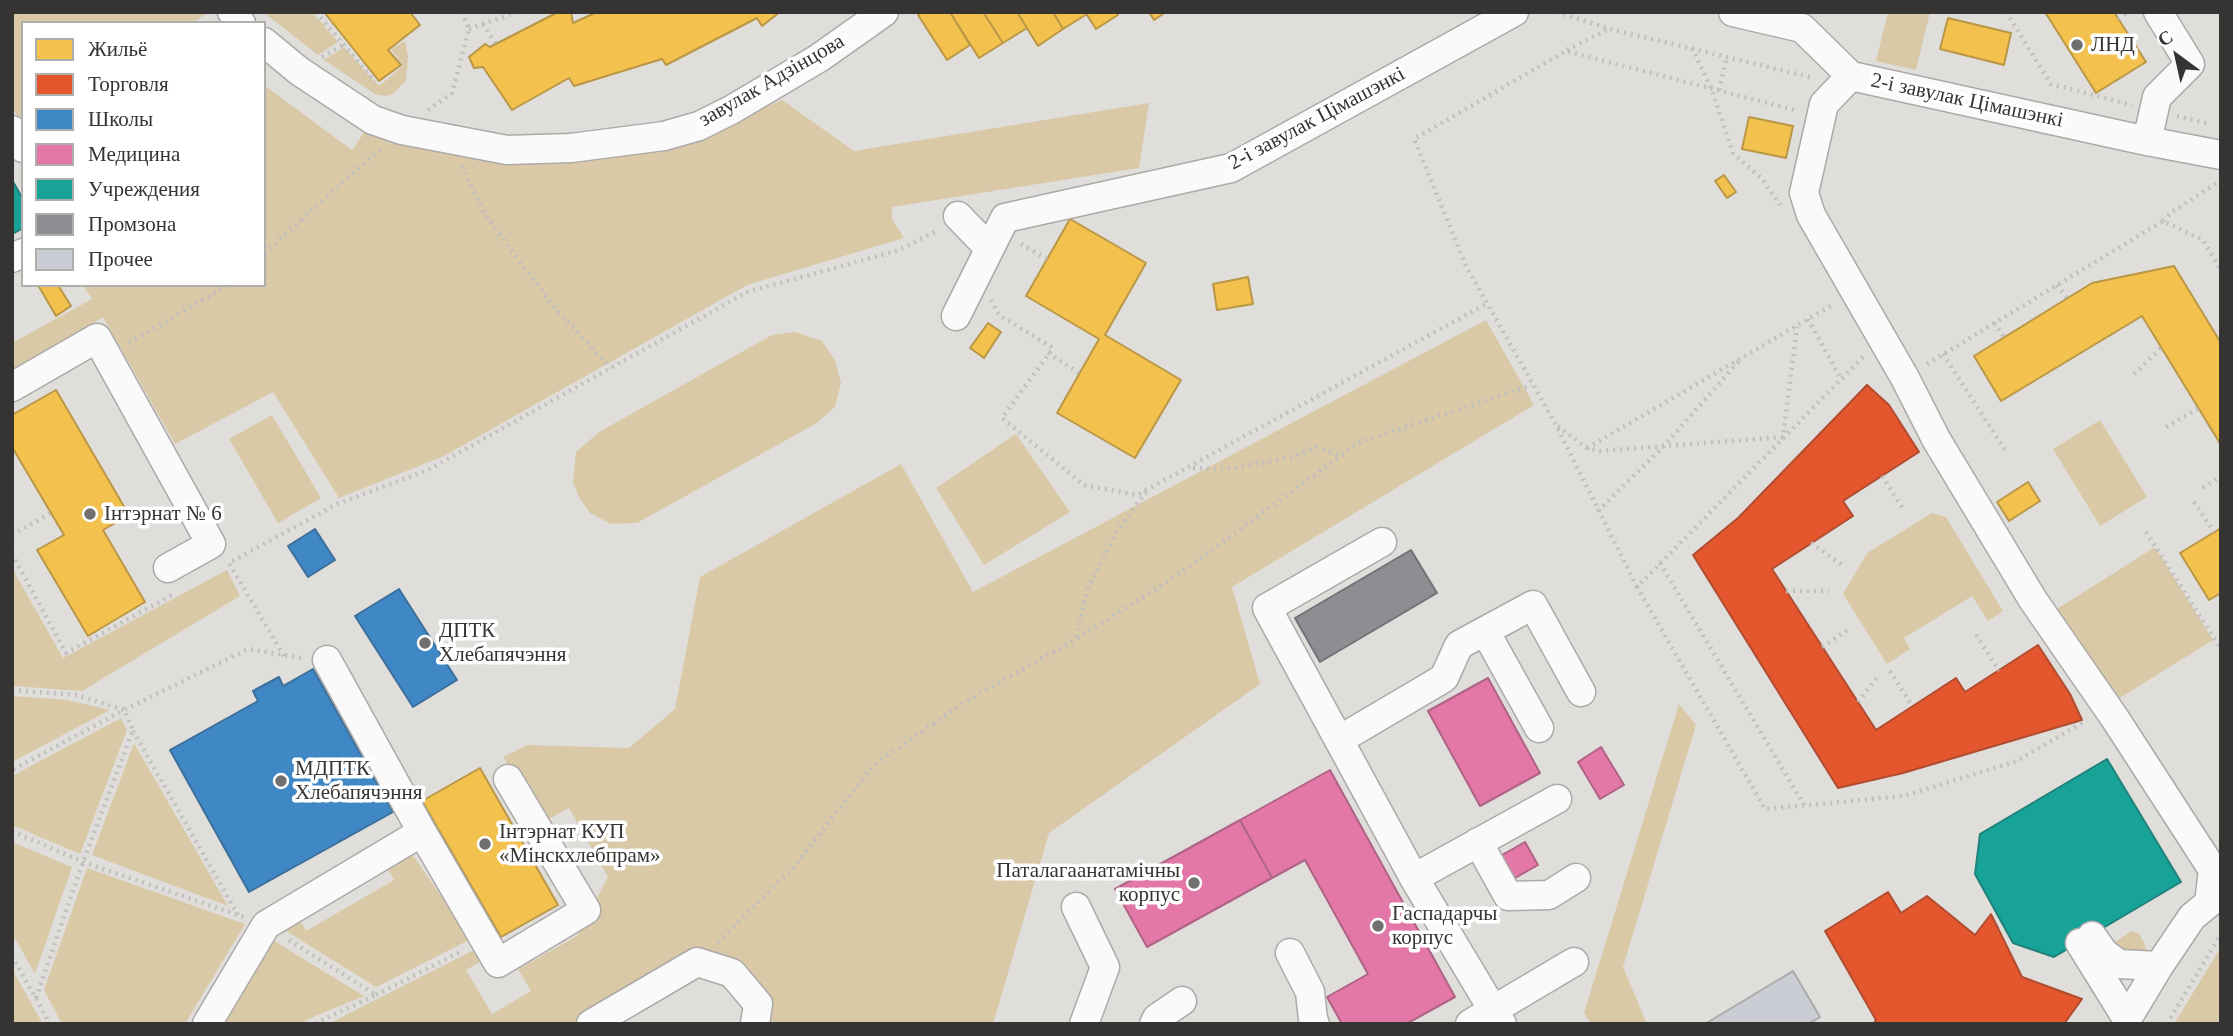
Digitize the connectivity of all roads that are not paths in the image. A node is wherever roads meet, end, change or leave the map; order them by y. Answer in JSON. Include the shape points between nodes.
{"nodes":[{"id":1,"x":884,"y":12,"type":"edge"},
{"id":2,"x":1514,"y":12,"type":"edge"},
{"id":3,"x":1733,"y":12,"type":"edge"},
{"id":4,"x":2158,"y":12,"type":"edge"},
{"id":5,"x":266,"y":44,"type":"edge"},
{"id":6,"x":1851,"y":76,"type":"junction"},
{"id":7,"x":2147,"y":141,"type":"junction"},
{"id":8,"x":2221,"y":155,"type":"edge"},
{"id":9,"x":958,"y":216,"type":"dead end"},
{"id":10,"x":989,"y":248,"type":"junction"},
{"id":11,"x":956,"y":316,"type":"dead end"},
{"id":12,"x":12,"y":387,"type":"edge"},
{"id":13,"x":1382,"y":542,"type":"dead end"},
{"id":14,"x":175,"y":578,"type":"road end"},
{"id":15,"x":1485,"y":631,"type":"junction"},
{"id":16,"x":327,"y":660,"type":"road end"},
{"id":17,"x":1581,"y":692,"type":"dead end"},
{"id":18,"x":1539,"y":728,"type":"dead end"},
{"id":19,"x":1339,"y":740,"type":"junction"},
{"id":20,"x":508,"y":779,"type":"dead end"},
{"id":21,"x":1557,"y":799,"type":"dead end"},
{"id":22,"x":422,"y":832,"type":"junction"},
{"id":23,"x":1478,"y":842,"type":"junction"},
{"id":24,"x":1414,"y":878,"type":"junction"},
{"id":25,"x":1576,"y":878,"type":"dead end"},
{"id":26,"x":1076,"y":907,"type":"dead end"},
{"id":27,"x":2215,"y":907,"type":"edge"},
{"id":28,"x":1290,"y":953,"type":"dead end"},
{"id":29,"x":1574,"y":962,"type":"dead end"},
{"id":30,"x":2159,"y":966,"type":"junction"},
{"id":31,"x":1182,"y":1001,"type":"dead end"},
{"id":32,"x":1488,"y":1019,"type":"edge"},
{"id":33,"x":2127,"y":1021,"type":"edge"},
{"id":34,"x":207,"y":1024,"type":"edge"},
{"id":35,"x":591,"y":1024,"type":"edge"},
{"id":36,"x":755,"y":1024,"type":"edge"},
{"id":37,"x":1084,"y":1024,"type":"edge"},
{"id":38,"x":1154,"y":1024,"type":"edge"},
{"id":39,"x":1315,"y":1024,"type":"edge"}],
"edges":[{"from":1,"to":5,"type":"street","name":"завулак Адзінцова","via":[[819,58],[699,126],[664,136],[571,148],[507,150],[402,130],[373,120]]},
{"from":2,"to":10,"type":"street","name":"2-і завулак Цімашэнкі","via":[[1231,168],[1005,218]]},
{"from":3,"to":6,"type":"street","name":"2-і завулак Цімашэнкі","via":[[1802,28]]},
{"from":4,"to":7,"type":"street","via":[[2190,64],[2157,97]]},
{"from":6,"to":7,"type":"street","name":"2-і завулак Цімашэнкі"},
{"from":6,"to":27,"type":"street","via":[[1824,104],[1804,193],[1811,215],[2033,600],[2054,651],[2116,720],[2213,870]]},
{"from":7,"to":8,"type":"street","name":"2-і завулак Цімашэнкі"},
{"from":9,"to":10,"type":"street"},
{"from":10,"to":11,"type":"street","name":"2-і завулак Цімашэнкі"},
{"from":12,"to":14,"type":"street","via":[[97,338],[211,544]]},
{"from":13,"to":19,"type":"street","via":[[1267,608]]},
{"from":15,"to":17,"type":"street","via":[[1533,605]]},
{"from":15,"to":18,"type":"street"},
{"from":15,"to":19,"type":"street","via":[[1459,645],[1444,678]]},
{"from":16,"to":22,"type":"street"},
{"from":19,"to":24,"type":"street"},
{"from":20,"to":22,"type":"street","via":[[586,910],[498,963]]},
{"from":21,"to":23,"type":"street"},
{"from":22,"to":34,"type":"street","via":[[266,925]]},
{"from":23,"to":24,"type":"street"},
{"from":23,"to":25,"type":"street","via":[[1508,896],[1549,895]]},
{"from":24,"to":32,"type":"street"},
{"from":26,"to":37,"type":"street","via":[[1105,967]]},
{"from":27,"to":30,"type":"street","via":[[2192,917]]},
{"from":28,"to":39,"type":"street","via":[[1310,992]]},
{"from":29,"to":32,"type":"street"},
{"from":30,"to":33,"type":"street"},
{"from":30,"to":33,"type":"street","via":[[2119,964],[2086,939]]},
{"from":31,"to":38,"type":"street"},
{"from":35,"to":36,"type":"street","via":[[698,962],[732,973],[758,1004]]}]}
